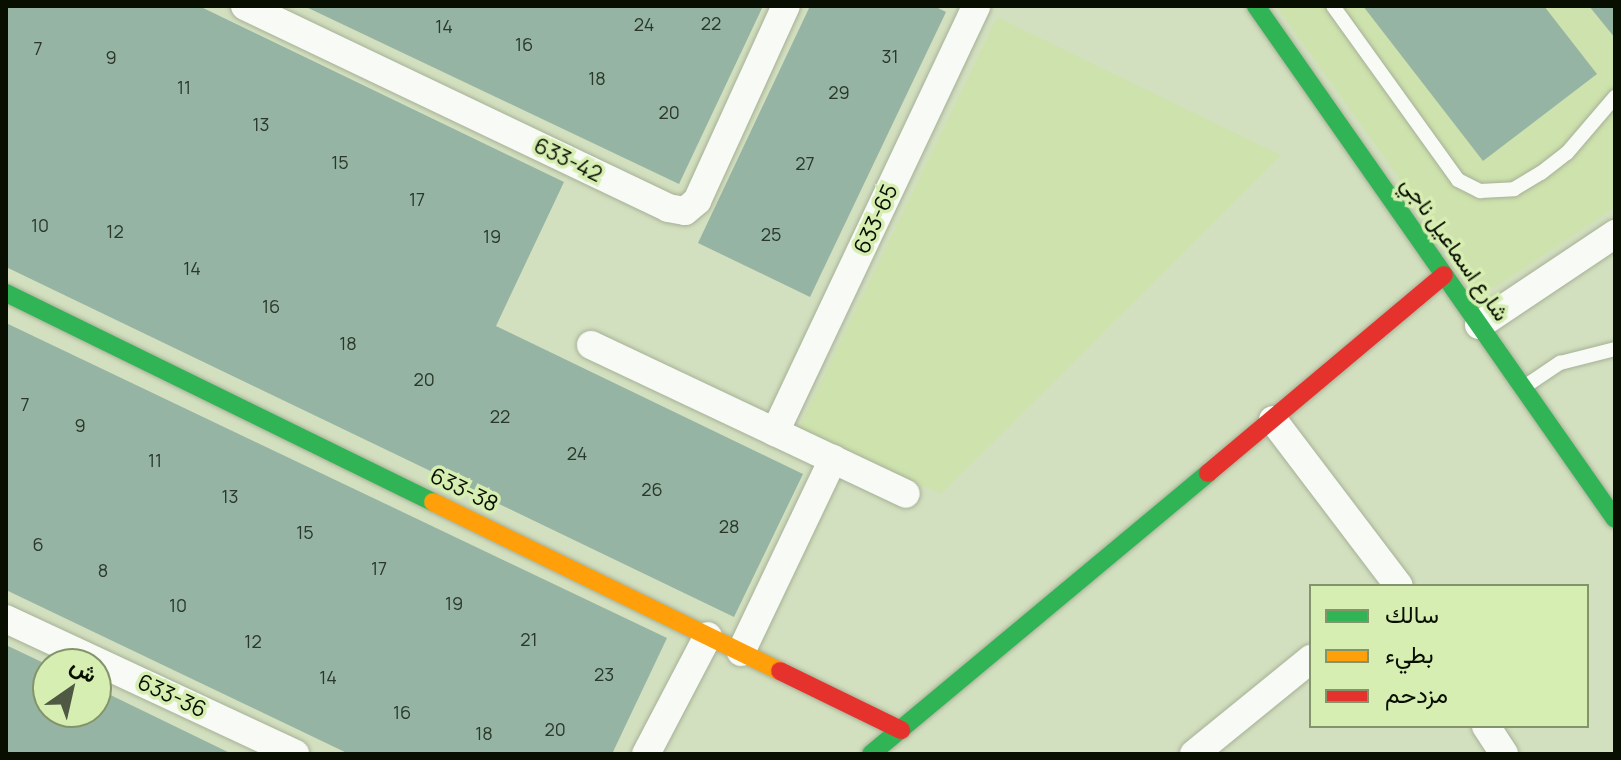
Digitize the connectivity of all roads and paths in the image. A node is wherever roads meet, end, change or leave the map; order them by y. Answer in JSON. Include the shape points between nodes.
{"nodes":[{"id":1,"x":245,"y":6,"type":"edge"},
{"id":2,"x":786,"y":6,"type":"edge"},
{"id":3,"x":1256,"y":6,"type":"edge"},
{"id":4,"x":1333,"y":6,"type":"edge"},
{"id":5,"x":967,"y":9,"type":"edge"},
{"id":6,"x":1615,"y":97,"type":"edge"},
{"id":7,"x":1615,"y":234,"type":"edge"},
{"id":8,"x":1444,"y":275,"type":"junction"},
{"id":9,"x":6,"y":293,"type":"edge"},
{"id":10,"x":1479,"y":325,"type":"junction"},
{"id":11,"x":591,"y":345,"type":"dead end"},
{"id":12,"x":1615,"y":349,"type":"edge"},
{"id":13,"x":1523,"y":388,"type":"junction"},
{"id":14,"x":1273,"y":420,"type":"junction"},
{"id":15,"x":775,"y":432,"type":"junction"},
{"id":16,"x":833,"y":459,"type":"junction"},
{"id":17,"x":906,"y":494,"type":"dead end"},
{"id":18,"x":1615,"y":519,"type":"edge"},
{"id":19,"x":1397,"y":584,"type":"edge"},
{"id":20,"x":6,"y":619,"type":"edge"},
{"id":21,"x":708,"y":636,"type":"junction"},
{"id":22,"x":741,"y":652,"type":"junction"},
{"id":23,"x":1309,"y":661,"type":"edge"},
{"id":24,"x":1487,"y":728,"type":"edge"},
{"id":25,"x":901,"y":730,"type":"junction"},
{"id":26,"x":295,"y":754,"type":"edge"},
{"id":27,"x":646,"y":754,"type":"edge"},
{"id":28,"x":871,"y":754,"type":"edge"},
{"id":29,"x":1194,"y":754,"type":"edge"},
{"id":30,"x":1504,"y":754,"type":"edge"}],
"edges":[{"from":1,"to":2,"type":"street","name":"633-42","via":[[668,208],[685,211],[697,201]]},
{"from":3,"to":8,"type":"street","name":"شارع اسماعيل ناجي"},
{"from":4,"to":6,"type":"lane","via":[[1458,180],[1480,191],[1514,189],[1541,173],[1567,153]]},
{"from":5,"to":15,"type":"street","name":"633-65"},
{"from":7,"to":10,"type":"street"},
{"from":8,"to":10,"type":"street","name":"شارع اسماعيل ناجي"},
{"from":8,"to":14,"type":"street"},
{"from":9,"to":21,"type":"street","name":"633-38"},
{"from":10,"to":13,"type":"street","name":"شارع اسماعيل ناجي"},
{"from":11,"to":15,"type":"street"},
{"from":12,"to":13,"type":"lane","via":[[1560,363]]},
{"from":13,"to":18,"type":"street","name":"شارع اسماعيل ناجي"},
{"from":14,"to":19,"type":"street"},
{"from":14,"to":25,"type":"street"},
{"from":15,"to":16,"type":"street"},
{"from":16,"to":17,"type":"street"},
{"from":16,"to":22,"type":"street"},
{"from":20,"to":26,"type":"street","name":"633-36"},
{"from":21,"to":22,"type":"street","name":"633-38"},
{"from":21,"to":27,"type":"street"},
{"from":22,"to":25,"type":"street","name":"633-38"},
{"from":23,"to":29,"type":"street"},
{"from":24,"to":30,"type":"street"},
{"from":25,"to":28,"type":"street"}]}
